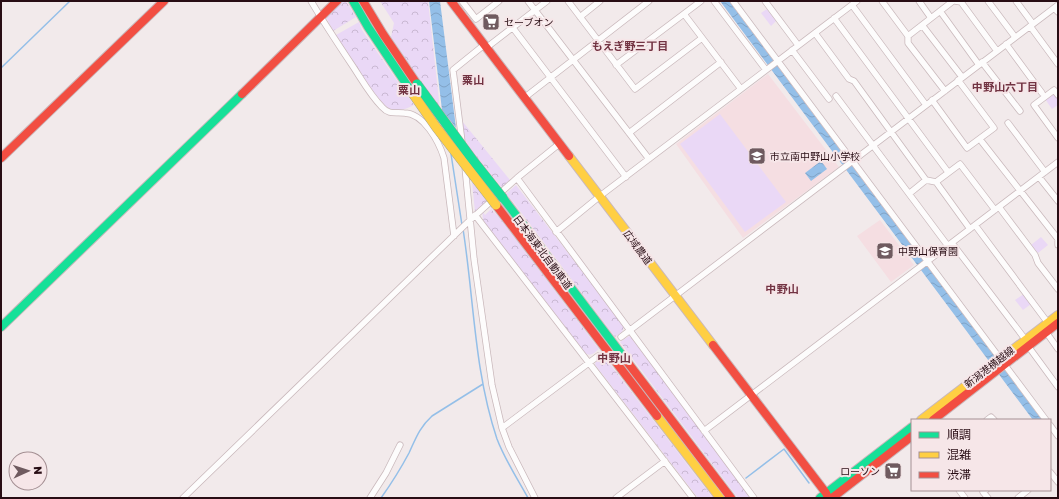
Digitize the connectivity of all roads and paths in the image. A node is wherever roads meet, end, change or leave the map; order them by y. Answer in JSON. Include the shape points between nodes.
{"nodes":[{"id":1,"x":164,"y":1,"type":"edge"},
{"id":2,"x":311,"y":1,"type":"edge"},
{"id":3,"x":337,"y":1,"type":"edge"},
{"id":4,"x":353,"y":1,"type":"edge"},
{"id":5,"x":363,"y":1,"type":"edge"},
{"id":6,"x":451,"y":1,"type":"edge"},
{"id":7,"x":462,"y":1,"type":"edge"},
{"id":8,"x":498,"y":1,"type":"edge"},
{"id":9,"x":528,"y":1,"type":"edge"},
{"id":10,"x":547,"y":1,"type":"edge"},
{"id":11,"x":568,"y":1,"type":"edge"},
{"id":12,"x":600,"y":1,"type":"edge"},
{"id":13,"x":649,"y":1,"type":"edge"},
{"id":14,"x":701,"y":1,"type":"edge"},
{"id":15,"x":714,"y":1,"type":"edge"},
{"id":16,"x":733,"y":1,"type":"edge"},
{"id":17,"x":765,"y":1,"type":"edge"},
{"id":18,"x":882,"y":1,"type":"edge"},
{"id":19,"x":918,"y":1,"type":"edge"},
{"id":20,"x":954,"y":1,"type":"edge"},
{"id":21,"x":988,"y":1,"type":"edge"},
{"id":22,"x":1016,"y":1,"type":"edge"},
{"id":23,"x":855,"y":3,"type":"edge"},
{"id":24,"x":1056,"y":6,"type":"edge"},
{"id":25,"x":535,"y":10,"type":"junction"},
{"id":26,"x":940,"y":11,"type":"junction"},
{"id":27,"x":684,"y":14,"type":"junction"},
{"id":28,"x":321,"y":17,"type":"junction"},
{"id":29,"x":580,"y":17,"type":"junction"},
{"id":30,"x":834,"y":18,"type":"junction"},
{"id":31,"x":931,"y":18,"type":"junction"},
{"id":32,"x":922,"y":25,"type":"junction"},
{"id":33,"x":1032,"y":25,"type":"junction"},
{"id":34,"x":513,"y":28,"type":"junction"},
{"id":35,"x":814,"y":33,"type":"junction"},
{"id":36,"x":908,"y":36,"type":"junction"},
{"id":37,"x":1015,"y":37,"type":"junction"},
{"id":38,"x":702,"y":38,"type":"junction"},
{"id":39,"x":597,"y":40,"type":"junction"},
{"id":40,"x":1006,"y":44,"type":"junction"},
{"id":41,"x":798,"y":45,"type":"junction"},
{"id":42,"x":485,"y":46,"type":"junction"},
{"id":43,"x":792,"y":50,"type":"junction"},
{"id":44,"x":997,"y":51,"type":"junction"},
{"id":45,"x":573,"y":60,"type":"junction"},
{"id":46,"x":721,"y":62,"type":"junction"},
{"id":47,"x":776,"y":62,"type":"junction"},
{"id":48,"x":981,"y":63,"type":"junction"},
{"id":49,"x":1058,"y":64,"type":"edge"},
{"id":50,"x":616,"y":65,"type":"junction"},
{"id":51,"x":767,"y":69,"type":"junction"},
{"id":52,"x":550,"y":77,"type":"junction"},
{"id":53,"x":960,"y":79,"type":"junction"},
{"id":54,"x":740,"y":89,"type":"junction"},
{"id":55,"x":945,"y":91,"type":"junction"},
{"id":56,"x":1042,"y":93,"type":"dead end"},
{"id":57,"x":1058,"y":95,"type":"edge"},
{"id":58,"x":836,"y":96,"type":"dead end"},
{"id":59,"x":524,"y":98,"type":"junction"},
{"id":60,"x":829,"y":99,"type":"dead end"},
{"id":61,"x":932,"y":100,"type":"junction"},
{"id":62,"x":926,"y":105,"type":"junction"},
{"id":63,"x":1020,"y":111,"type":"dead end"},
{"id":64,"x":908,"y":118,"type":"junction"},
{"id":65,"x":1008,"y":123,"type":"dead end"},
{"id":66,"x":891,"y":132,"type":"junction"},
{"id":67,"x":629,"y":133,"type":"junction"},
{"id":68,"x":1058,"y":138,"type":"edge"},
{"id":69,"x":982,"y":142,"type":"dead end"},
{"id":70,"x":559,"y":144,"type":"junction"},
{"id":71,"x":873,"y":146,"type":"junction"},
{"id":72,"x":1,"y":158,"type":"edge"},
{"id":73,"x":649,"y":159,"type":"junction"},
{"id":74,"x":851,"y":162,"type":"junction"},
{"id":75,"x":1058,"y":162,"type":"edge"},
{"id":76,"x":948,"y":172,"type":"junction"},
{"id":77,"x":1045,"y":172,"type":"junction"},
{"id":78,"x":1039,"y":176,"type":"junction"},
{"id":79,"x":626,"y":177,"type":"junction"},
{"id":80,"x":517,"y":178,"type":"junction"},
{"id":81,"x":926,"y":180,"type":"junction"},
{"id":82,"x":936,"y":182,"type":"junction"},
{"id":83,"x":1020,"y":192,"type":"junction"},
{"id":84,"x":910,"y":193,"type":"junction"},
{"id":85,"x":600,"y":196,"type":"junction"},
{"id":86,"x":1058,"y":201,"type":"edge"},
{"id":87,"x":500,"y":202,"type":"junction"},
{"id":88,"x":997,"y":209,"type":"junction"},
{"id":89,"x":471,"y":218,"type":"junction"},
{"id":90,"x":975,"y":225,"type":"junction"},
{"id":91,"x":970,"y":229,"type":"junction"},
{"id":92,"x":556,"y":232,"type":"junction"},
{"id":93,"x":455,"y":235,"type":"junction"},
{"id":94,"x":950,"y":244,"type":"junction"},
{"id":95,"x":1058,"y":245,"type":"edge"},
{"id":96,"x":926,"y":262,"type":"junction"},
{"id":97,"x":1058,"y":289,"type":"edge"},
{"id":98,"x":675,"y":295,"type":"junction"},
{"id":99,"x":1058,"y":315,"type":"edge"},
{"id":100,"x":1048,"y":322,"type":"junction"},
{"id":101,"x":1058,"y":323,"type":"edge"},
{"id":102,"x":1,"y":327,"type":"edge"},
{"id":103,"x":629,"y":330,"type":"junction"},
{"id":104,"x":1046,"y":332,"type":"junction"},
{"id":105,"x":621,"y":337,"type":"dead end"},
{"id":106,"x":1027,"y":343,"type":"junction"},
{"id":107,"x":1058,"y":349,"type":"edge"},
{"id":108,"x":598,"y":356,"type":"dead end"},
{"id":109,"x":589,"y":362,"type":"junction"},
{"id":110,"x":1002,"y":362,"type":"junction"},
{"id":111,"x":990,"y":371,"type":"junction"},
{"id":112,"x":1058,"y":387,"type":"edge"},
{"id":113,"x":751,"y":395,"type":"junction"},
{"id":114,"x":922,"y":419,"type":"edge"},
{"id":115,"x":934,"y":419,"type":"edge"},
{"id":116,"x":1045,"y":419,"type":"edge"},
{"id":117,"x":1051,"y":427,"type":"edge"},
{"id":118,"x":502,"y":428,"type":"junction"},
{"id":119,"x":911,"y":428,"type":"edge"},
{"id":120,"x":704,"y":431,"type":"junction"},
{"id":121,"x":1058,"y":436,"type":"edge"},
{"id":122,"x":911,"y":437,"type":"edge"},
{"id":123,"x":400,"y":445,"type":"dead end"},
{"id":124,"x":665,"y":461,"type":"junction"},
{"id":125,"x":829,"y":497,"type":"edge"},
{"id":126,"x":183,"y":498,"type":"edge"},
{"id":127,"x":370,"y":498,"type":"edge"},
{"id":128,"x":535,"y":498,"type":"edge"},
{"id":129,"x":616,"y":498,"type":"edge"},
{"id":130,"x":694,"y":498,"type":"edge"},
{"id":131,"x":720,"y":498,"type":"edge"},
{"id":132,"x":731,"y":498,"type":"edge"},
{"id":133,"x":754,"y":498,"type":"edge"}],
"edges":[{"from":1,"to":72,"type":"main road"},
{"from":2,"to":28,"type":"street"},
{"from":3,"to":28,"type":"main road"},
{"from":4,"to":87,"type":"main road","name":"日本海東北自動車道","bridge":true,"via":[[436,127]]},
{"from":5,"to":87,"type":"main road","name":"日本海東北自動車道","bridge":true,"via":[[417,84]]},
{"from":6,"to":42,"type":"main road","name":"広域農道"},
{"from":7,"to":8,"type":"street","via":[[476,19]]},
{"from":9,"to":25,"type":"street"},
{"from":10,"to":25,"type":"street"},
{"from":11,"to":29,"type":"street"},
{"from":12,"to":29,"type":"street"},
{"from":13,"to":39,"type":"street"},
{"from":14,"to":27,"type":"street"},
{"from":15,"to":51,"type":"street"},
{"from":16,"to":47,"type":"street"},
{"from":17,"to":41,"type":"street"},
{"from":18,"to":36,"type":"street"},
{"from":19,"to":31,"type":"street"},
{"from":20,"to":26,"type":"street"},
{"from":20,"to":44,"type":"street","via":[[961,2]]},
{"from":21,"to":37,"type":"street"},
{"from":22,"to":33,"type":"street"},
{"from":23,"to":30,"type":"street"},
{"from":23,"to":62,"type":"street"},
{"from":24,"to":33,"type":"street"},
{"from":25,"to":34,"type":"street"},
{"from":25,"to":45,"type":"street"},
{"from":26,"to":31,"type":"street"},
{"from":26,"to":48,"type":"street"},
{"from":27,"to":38,"type":"street"},
{"from":27,"to":50,"type":"street"},
{"from":28,"to":93,"type":"street","via":[[382,108],[394,114],[405,112],[417,116],[440,147],[444,158]]},
{"from":28,"to":102,"type":"main road"},
{"from":29,"to":39,"type":"street"},
{"from":30,"to":35,"type":"street"},
{"from":30,"to":64,"type":"street"},
{"from":31,"to":32,"type":"street"},
{"from":32,"to":36,"type":"street"},
{"from":32,"to":53,"type":"street"},
{"from":33,"to":37,"type":"street"},
{"from":33,"to":49,"type":"street"},
{"from":34,"to":42,"type":"street"},
{"from":34,"to":52,"type":"street"},
{"from":35,"to":41,"type":"street"},
{"from":35,"to":66,"type":"street","via":[[849,79],[854,81]]},
{"from":36,"to":55,"type":"street","via":[[908,43]]},
{"from":37,"to":40,"type":"street"},
{"from":38,"to":46,"type":"street"},
{"from":38,"to":50,"type":"street","via":[[634,89]]},
{"from":39,"to":45,"type":"street"},
{"from":39,"to":50,"type":"street"},
{"from":40,"to":44,"type":"street"},
{"from":40,"to":56,"type":"street"},
{"from":41,"to":43,"type":"street"},
{"from":42,"to":59,"type":"main road","name":"広域農道"},
{"from":42,"to":89,"type":"street","via":[[453,70]]},
{"from":43,"to":47,"type":"street"},
{"from":43,"to":60,"type":"street"},
{"from":44,"to":48,"type":"street"},
{"from":45,"to":52,"type":"street"},
{"from":45,"to":67,"type":"street"},
{"from":46,"to":54,"type":"street"},
{"from":46,"to":67,"type":"street"},
{"from":47,"to":51,"type":"street"},
{"from":47,"to":74,"type":"street"},
{"from":48,"to":53,"type":"street"},
{"from":48,"to":63,"type":"street"},
{"from":51,"to":54,"type":"street"},
{"from":52,"to":59,"type":"street"},
{"from":52,"to":79,"type":"street"},
{"from":53,"to":55,"type":"street"},
{"from":53,"to":61,"type":"street","via":[[994,128],[967,148]]},
{"from":54,"to":73,"type":"street"},
{"from":55,"to":61,"type":"street"},
{"from":57,"to":68,"type":"street","via":[[1054,90],[1034,105]]},
{"from":58,"to":71,"type":"street"},
{"from":59,"to":70,"type":"main road","name":"広域農道"},
{"from":61,"to":62,"type":"street"},
{"from":62,"to":64,"type":"street"},
{"from":64,"to":66,"type":"street"},
{"from":64,"to":76,"type":"street"},
{"from":65,"to":77,"type":"street"},
{"from":66,"to":71,"type":"street"},
{"from":66,"to":81,"type":"street"},
{"from":67,"to":73,"type":"street"},
{"from":69,"to":83,"type":"street"},
{"from":70,"to":80,"type":"street"},
{"from":70,"to":85,"type":"main road","name":"広域農道"},
{"from":71,"to":74,"type":"street"},
{"from":71,"to":84,"type":"street"},
{"from":73,"to":79,"type":"street"},
{"from":74,"to":96,"type":"street"},
{"from":74,"to":98,"type":"street"},
{"from":75,"to":77,"type":"street"},
{"from":76,"to":82,"type":"street"},
{"from":76,"to":88,"type":"street","via":[[960,164]]},
{"from":77,"to":78,"type":"street"},
{"from":78,"to":83,"type":"street"},
{"from":78,"to":86,"type":"street"},
{"from":79,"to":85,"type":"street"},
{"from":80,"to":89,"type":"street"},
{"from":80,"to":92,"type":"street"},
{"from":81,"to":82,"type":"street"},
{"from":81,"to":84,"type":"street"},
{"from":82,"to":91,"type":"street"},
{"from":83,"to":88,"type":"street"},
{"from":83,"to":95,"type":"street","via":[[1058,239]]},
{"from":84,"to":94,"type":"street"},
{"from":85,"to":92,"type":"street"},
{"from":85,"to":98,"type":"main road","name":"広域農道"},
{"from":87,"to":131,"type":"main road","name":"日本海東北自動車道"},
{"from":87,"to":132,"type":"main road","name":"日本海東北自動車道"},
{"from":88,"to":90,"type":"street"},
{"from":88,"to":97,"type":"street","via":[[1035,255]]},
{"from":89,"to":93,"type":"street"},
{"from":89,"to":109,"type":"street"},
{"from":89,"to":118,"type":"street","via":[[474,259],[492,385]]},
{"from":90,"to":91,"type":"street"},
{"from":90,"to":100,"type":"street"},
{"from":91,"to":94,"type":"street"},
{"from":92,"to":103,"type":"street"},
{"from":93,"to":126,"type":"street"},
{"from":94,"to":96,"type":"street"},
{"from":94,"to":106,"type":"street"},
{"from":96,"to":110,"type":"street"},
{"from":96,"to":113,"type":"street"},
{"from":98,"to":103,"type":"street"},
{"from":98,"to":113,"type":"main road","name":"広域農道"},
{"from":99,"to":100,"type":"main road","name":"新潟港横越線"},
{"from":100,"to":106,"type":"main road","name":"新潟港横越線"},
{"from":101,"to":104,"type":"main road","name":"新潟港横越線"},
{"from":103,"to":105,"type":"street"},
{"from":103,"to":120,"type":"street"},
{"from":104,"to":106,"type":"main road","name":"新潟港横越線"},
{"from":104,"to":107,"type":"street"},
{"from":106,"to":110,"type":"main road","name":"新潟港横越線"},
{"from":106,"to":112,"type":"street"},
{"from":108,"to":109,"type":"street"},
{"from":109,"to":118,"type":"street"},
{"from":109,"to":124,"type":"street"},
{"from":110,"to":111,"type":"main road","name":"新潟港横越線"},
{"from":110,"to":116,"type":"street"},
{"from":111,"to":114,"type":"main road","name":"新潟港横越線"},
{"from":111,"to":115,"type":"main road","name":"新潟港横越線"},
{"from":113,"to":120,"type":"street"},
{"from":113,"to":125,"type":"main road","name":"広域農道"},
{"from":117,"to":121,"type":"street"},
{"from":118,"to":128,"type":"street"},
{"from":119,"to":125,"type":"main road"},
{"from":120,"to":133,"type":"street"},
{"from":122,"to":125,"type":"main road"},
{"from":123,"to":127,"type":"street"},
{"from":124,"to":129,"type":"street"},
{"from":124,"to":130,"type":"street"}]}
